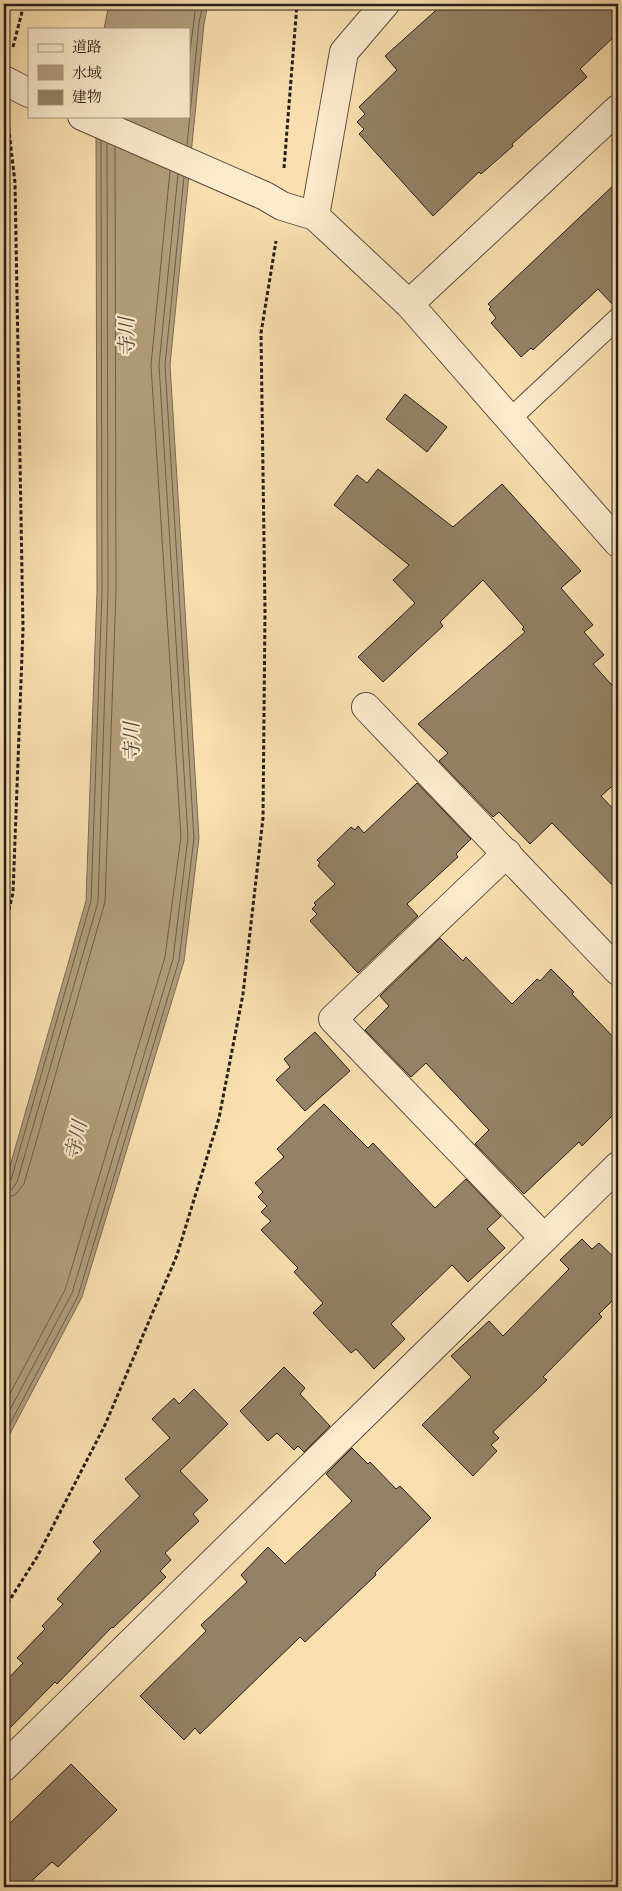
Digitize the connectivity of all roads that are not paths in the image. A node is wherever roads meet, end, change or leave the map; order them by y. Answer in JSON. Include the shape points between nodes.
{"nodes":[{"id":1,"x":385,"y":4,"type":"edge"},
{"id":2,"x":4,"y":80,"type":"edge"},
{"id":3,"x":28,"y":93,"type":"edge"},
{"id":4,"x":618,"y":109,"type":"edge"},
{"id":5,"x":86,"y":118,"type":"edge"},
{"id":6,"x":315,"y":216,"type":"junction"},
{"id":7,"x":409,"y":304,"type":"junction"},
{"id":8,"x":618,"y":318,"type":"edge"},
{"id":9,"x":510,"y":419,"type":"junction"},
{"id":10,"x":618,"y":543,"type":"edge"},
{"id":11,"x":366,"y":707,"type":"dead end"},
{"id":12,"x":508,"y":853,"type":"junction"},
{"id":13,"x":618,"y":970,"type":"edge"},
{"id":14,"x":618,"y":1166,"type":"edge"},
{"id":15,"x":544,"y":1238,"type":"junction"},
{"id":16,"x":4,"y":1767,"type":"edge"}],
"edges":[{"from":1,"to":6,"type":"street","via":[[344,52]]},
{"from":2,"to":3,"type":"street"},
{"from":4,"to":7,"type":"street"},
{"from":5,"to":6,"type":"street","via":[[273,201]]},
{"from":6,"to":7,"type":"street"},
{"from":7,"to":9,"type":"street"},
{"from":8,"to":9,"type":"lane"},
{"from":9,"to":10,"type":"street"},
{"from":11,"to":12,"type":"street"},
{"from":12,"to":13,"type":"street"},
{"from":12,"to":15,"type":"street","via":[[333,1019]]},
{"from":14,"to":15,"type":"street"},
{"from":15,"to":16,"type":"street"}]}
